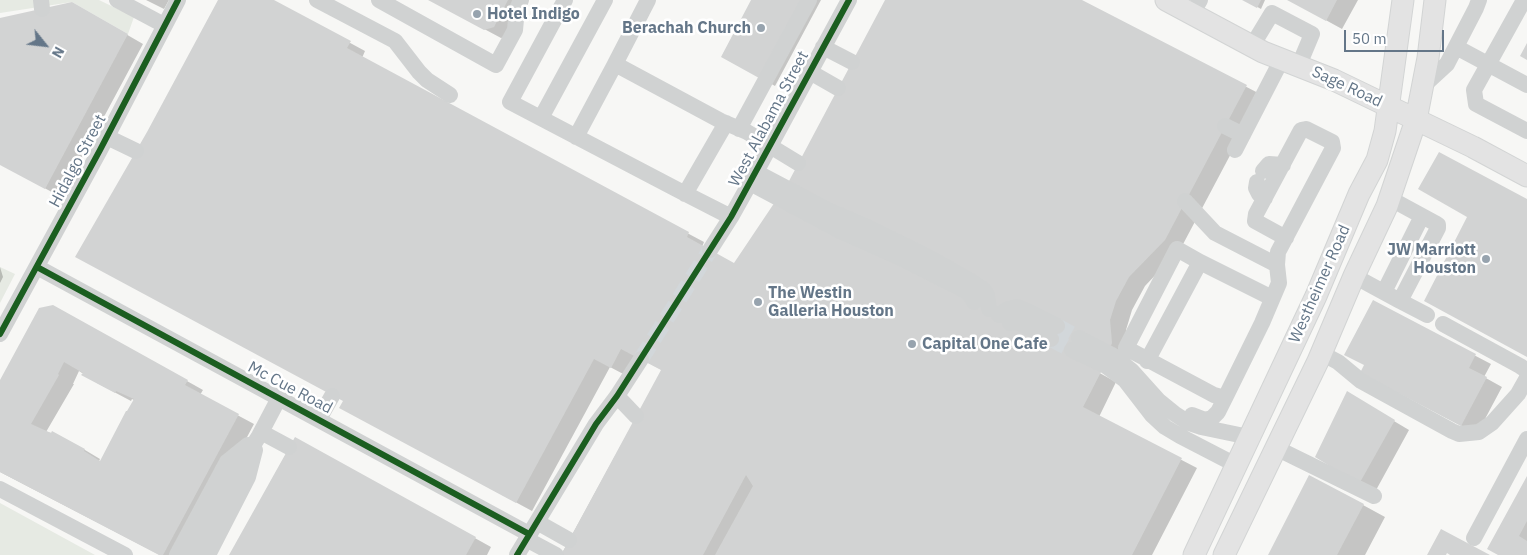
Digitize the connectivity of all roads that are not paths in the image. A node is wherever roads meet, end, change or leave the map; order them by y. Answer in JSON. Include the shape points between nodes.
{"nodes":[{"id":1,"x":117,"y":0,"type":"edge"},
{"id":2,"x":178,"y":0,"type":"edge"},
{"id":3,"x":317,"y":0,"type":"edge"},
{"id":4,"x":379,"y":0,"type":"edge"},
{"id":5,"x":521,"y":0,"type":"edge"},
{"id":6,"x":565,"y":0,"type":"edge"},
{"id":7,"x":605,"y":0,"type":"edge"},
{"id":8,"x":648,"y":0,"type":"edge"},
{"id":9,"x":810,"y":0,"type":"edge"},
{"id":10,"x":849,"y":0,"type":"edge"},
{"id":11,"x":1166,"y":0,"type":"edge"},
{"id":12,"x":1404,"y":0,"type":"edge"},
{"id":13,"x":1435,"y":0,"type":"edge"},
{"id":14,"x":1479,"y":0,"type":"edge"},
{"id":15,"x":1524,"y":0,"type":"edge"},
{"id":16,"x":1196,"y":7,"type":"edge"},
{"id":17,"x":164,"y":25,"type":"junction"},
{"id":18,"x":1252,"y":46,"type":"junction"},
{"id":19,"x":824,"y":47,"type":"junction"},
{"id":20,"x":1456,"y":48,"type":"junction"},
{"id":21,"x":852,"y":62,"type":"dead end"},
{"id":22,"x":1290,"y":62,"type":"junction"},
{"id":23,"x":615,"y":64,"type":"junction"},
{"id":24,"x":1488,"y":64,"type":"junction"},
{"id":25,"x":810,"y":72,"type":"junction"},
{"id":26,"x":1527,"y":85,"type":"edge"},
{"id":27,"x":1422,"y":87,"type":"junction"},
{"id":28,"x":838,"y":88,"type":"dead end"},
{"id":29,"x":450,"y":95,"type":"dead end"},
{"id":30,"x":1389,"y":107,"type":"junction"},
{"id":31,"x":541,"y":118,"type":"junction"},
{"id":32,"x":1416,"y":120,"type":"junction"},
{"id":33,"x":732,"y":126,"type":"junction"},
{"id":34,"x":1225,"y":126,"type":"dead end"},
{"id":35,"x":1527,"y":131,"type":"edge"},
{"id":36,"x":107,"y":137,"type":"junction"},
{"id":37,"x":576,"y":137,"type":"junction"},
{"id":38,"x":770,"y":146,"type":"junction"},
{"id":39,"x":136,"y":151,"type":"dead end"},
{"id":40,"x":798,"y":163,"type":"dead end"},
{"id":41,"x":1283,"y":165,"type":"junction"},
{"id":42,"x":1527,"y":176,"type":"edge"},
{"id":43,"x":753,"y":177,"type":"junction"},
{"id":44,"x":686,"y":194,"type":"junction"},
{"id":45,"x":1265,"y":198,"type":"junction"},
{"id":46,"x":1389,"y":198,"type":"junction"},
{"id":47,"x":1186,"y":201,"type":"dead end"},
{"id":48,"x":1422,"y":216,"type":"junction"},
{"id":49,"x":731,"y":217,"type":"junction"},
{"id":50,"x":1286,"y":238,"type":"junction"},
{"id":51,"x":710,"y":250,"type":"tunnel mouth"},
{"id":52,"x":1200,"y":262,"type":"junction"},
{"id":53,"x":1277,"y":265,"type":"junction"},
{"id":54,"x":37,"y":267,"type":"junction"},
{"id":55,"x":1354,"y":276,"type":"junction"},
{"id":56,"x":1384,"y":292,"type":"junction"},
{"id":57,"x":1316,"y":296,"type":"junction"},
{"id":58,"x":1272,"y":298,"type":"junction"},
{"id":59,"x":1400,"y":301,"type":"junction"},
{"id":60,"x":1427,"y":315,"type":"dead end"},
{"id":61,"x":1443,"y":324,"type":"dead end"},
{"id":62,"x":1054,"y":333,"type":"tunnel mouth"},
{"id":63,"x":0,"y":334,"type":"edge"},
{"id":64,"x":1320,"y":357,"type":"junction"},
{"id":65,"x":640,"y":359,"type":"tunnel mouth"},
{"id":66,"x":1147,"y":361,"type":"junction"},
{"id":67,"x":1285,"y":362,"type":"junction"},
{"id":68,"x":1527,"y":374,"type":"edge"},
{"id":69,"x":1527,"y":378,"type":"edge"},
{"id":70,"x":332,"y":396,"type":"dead end"},
{"id":71,"x":617,"y":396,"type":"junction"},
{"id":72,"x":280,"y":398,"type":"junction"},
{"id":73,"x":1225,"y":398,"type":"junction"},
{"id":74,"x":1159,"y":401,"type":"junction"},
{"id":75,"x":636,"y":416,"type":"dead end"},
{"id":76,"x":319,"y":419,"type":"junction"},
{"id":77,"x":260,"y":434,"type":"junction"},
{"id":78,"x":1249,"y":437,"type":"junction"},
{"id":79,"x":1527,"y":439,"type":"edge"},
{"id":80,"x":289,"y":447,"type":"dead end"},
{"id":81,"x":1275,"y":449,"type":"junction"},
{"id":82,"x":1236,"y":465,"type":"junction"},
{"id":83,"x":0,"y":489,"type":"edge"},
{"id":84,"x":1374,"y":496,"type":"dead end"},
{"id":85,"x":531,"y":531,"type":"junction"},
{"id":86,"x":1474,"y":538,"type":"dead end"},
{"id":87,"x":569,"y":540,"type":"dead end"},
{"id":88,"x":125,"y":555,"type":"edge"},
{"id":89,"x":177,"y":555,"type":"edge"},
{"id":90,"x":193,"y":555,"type":"edge"},
{"id":91,"x":208,"y":555,"type":"edge"},
{"id":92,"x":517,"y":555,"type":"edge"},
{"id":93,"x":556,"y":555,"type":"edge"},
{"id":94,"x":1194,"y":555,"type":"edge"},
{"id":95,"x":1224,"y":555,"type":"edge"}],
"edges":[{"from":1,"to":17,"type":"street"},
{"from":2,"to":17,"type":"street","name":"Hidalgo Street"},
{"from":3,"to":29,"type":"street","via":[[395,41],[427,80]]},
{"from":4,"to":5,"type":"street","via":[[496,65],[515,30]]},
{"from":6,"to":31,"type":"street","via":[[510,102]]},
{"from":7,"to":31,"type":"street"},
{"from":8,"to":23,"type":"street"},
{"from":9,"to":33,"type":"street"},
{"from":10,"to":19,"type":"street","name":"West Alabama Street"},
{"from":11,"to":16,"type":"main road","name":"Sage Road"},
{"from":12,"to":30,"type":"main road","name":"Westheimer Road"},
{"from":13,"to":27,"type":"main road","name":"Westheimer Road"},
{"from":14,"to":20,"type":"street"},
{"from":15,"to":24,"type":"street"},
{"from":16,"to":18,"type":"main road","name":"Sage Road"},
{"from":17,"to":36,"type":"street","name":"Hidalgo Street"},
{"from":18,"to":22,"type":"main road","name":"Sage Road"},
{"from":18,"to":22,"type":"street","via":[[1272,13],[1312,34]]},
{"from":19,"to":21,"type":"street"},
{"from":19,"to":25,"type":"street","name":"West Alabama Street"},
{"from":20,"to":24,"type":"street"},
{"from":20,"to":27,"type":"street","via":[[1447,64]]},
{"from":22,"to":30,"type":"main road","name":"Sage Road"},
{"from":22,"to":34,"type":"street","via":[[1239,143]]},
{"from":23,"to":33,"type":"street"},
{"from":23,"to":37,"type":"street"},
{"from":24,"to":26,"type":"street"},
{"from":24,"to":35,"type":"street","via":[[1474,90],[1476,104]]},
{"from":25,"to":28,"type":"street"},
{"from":25,"to":38,"type":"street","name":"West Alabama Street"},
{"from":27,"to":32,"type":"main road","name":"Westheimer Road"},
{"from":30,"to":32,"type":"main road","name":"Sage Road"},
{"from":30,"to":57,"type":"main road","name":"Westheimer Road","via":[[1377,160],[1359,194]]},
{"from":31,"to":37,"type":"street"},
{"from":32,"to":42,"type":"main road","name":"Sage Road"},
{"from":32,"to":46,"type":"main road","name":"Westheimer Road"},
{"from":33,"to":38,"type":"street"},
{"from":33,"to":44,"type":"street"},
{"from":36,"to":39,"type":"street"},
{"from":36,"to":54,"type":"street","name":"Hidalgo Street"},
{"from":37,"to":44,"type":"street"},
{"from":38,"to":40,"type":"street"},
{"from":38,"to":43,"type":"street","name":"West Alabama Street"},
{"from":41,"to":45,"type":"street"},
{"from":41,"to":45,"type":"street","via":[[1269,164],[1260,176],[1256,188]]},
{"from":41,"to":50,"type":"street","via":[[1301,130],[1306,129],[1332,142],[1333,148]]},
{"from":43,"to":49,"type":"street","name":"West Alabama Street"},
{"from":43,"to":62,"type":"street","via":[[930,258],[984,290],[993,312],[1017,307]]},
{"from":44,"to":49,"type":"street"},
{"from":45,"to":50,"type":"street","via":[[1255,221]]},
{"from":46,"to":48,"type":"street"},
{"from":46,"to":55,"type":"main road","name":"Westheimer Road"},
{"from":47,"to":53,"type":"street","via":[[1215,232]]},
{"from":48,"to":56,"type":"street"},
{"from":48,"to":59,"type":"street","via":[[1438,228]]},
{"from":49,"to":51,"type":"street","name":"West Alabama Street"},
{"from":50,"to":53,"type":"street","via":[[1278,252]]},
{"from":52,"to":58,"type":"street"},
{"from":52,"to":66,"type":"street"},
{"from":52,"to":66,"type":"street","via":[[1177,250],[1126,348]]},
{"from":53,"to":58,"type":"street","via":[[1279,283]]},
{"from":54,"to":63,"type":"street","name":"Hidalgo Street"},
{"from":54,"to":72,"type":"street","name":"Mc Cue Road"},
{"from":55,"to":56,"type":"street"},
{"from":55,"to":64,"type":"main road","name":"Westheimer Road"},
{"from":56,"to":59,"type":"street"},
{"from":57,"to":64,"type":"main road","via":[[1308,350],[1310,356]]},
{"from":57,"to":67,"type":"main road","name":"Westheimer Road"},
{"from":58,"to":73,"type":"street"},
{"from":59,"to":60,"type":"street"},
{"from":61,"to":68,"type":"street","via":[[1520,366]]},
{"from":64,"to":69,"type":"street","via":[[1338,362],[1361,381],[1459,434],[1480,432],[1492,423],[1518,394]]},
{"from":64,"to":81,"type":"main road","name":"Westheimer Road"},
{"from":65,"to":71,"type":"street"},
{"from":66,"to":73,"type":"street"},
{"from":67,"to":78,"type":"main road","name":"Westheimer Road"},
{"from":67,"to":81,"type":"main road","via":[[1290,379],[1281,400]]},
{"from":70,"to":76,"type":"street"},
{"from":71,"to":75,"type":"street"},
{"from":71,"to":85,"type":"street","via":[[596,424]]},
{"from":72,"to":76,"type":"street","name":"Mc Cue Road"},
{"from":72,"to":77,"type":"street"},
{"from":73,"to":74,"type":"street","via":[[1218,412],[1205,420]]},
{"from":74,"to":78,"type":"street","via":[[1201,428]]},
{"from":74,"to":82,"type":"street","via":[[1132,371],[1112,355],[1076,344],[1126,380],[1165,427]]},
{"from":76,"to":85,"type":"street","name":"Mc Cue Road"},
{"from":77,"to":80,"type":"street"},
{"from":77,"to":89,"type":"street","via":[[227,462]]},
{"from":77,"to":90,"type":"street"},
{"from":77,"to":91,"type":"street","via":[[248,477]]},
{"from":78,"to":82,"type":"main road","name":"Westheimer Road"},
{"from":79,"to":86,"type":"street"},
{"from":81,"to":84,"type":"street"},
{"from":81,"to":95,"type":"main road","name":"Westheimer Road"},
{"from":82,"to":94,"type":"main road","name":"Westheimer Road"},
{"from":83,"to":88,"type":"street"},
{"from":85,"to":87,"type":"street"},
{"from":85,"to":92,"type":"street"},
{"from":85,"to":93,"type":"street"}]}
